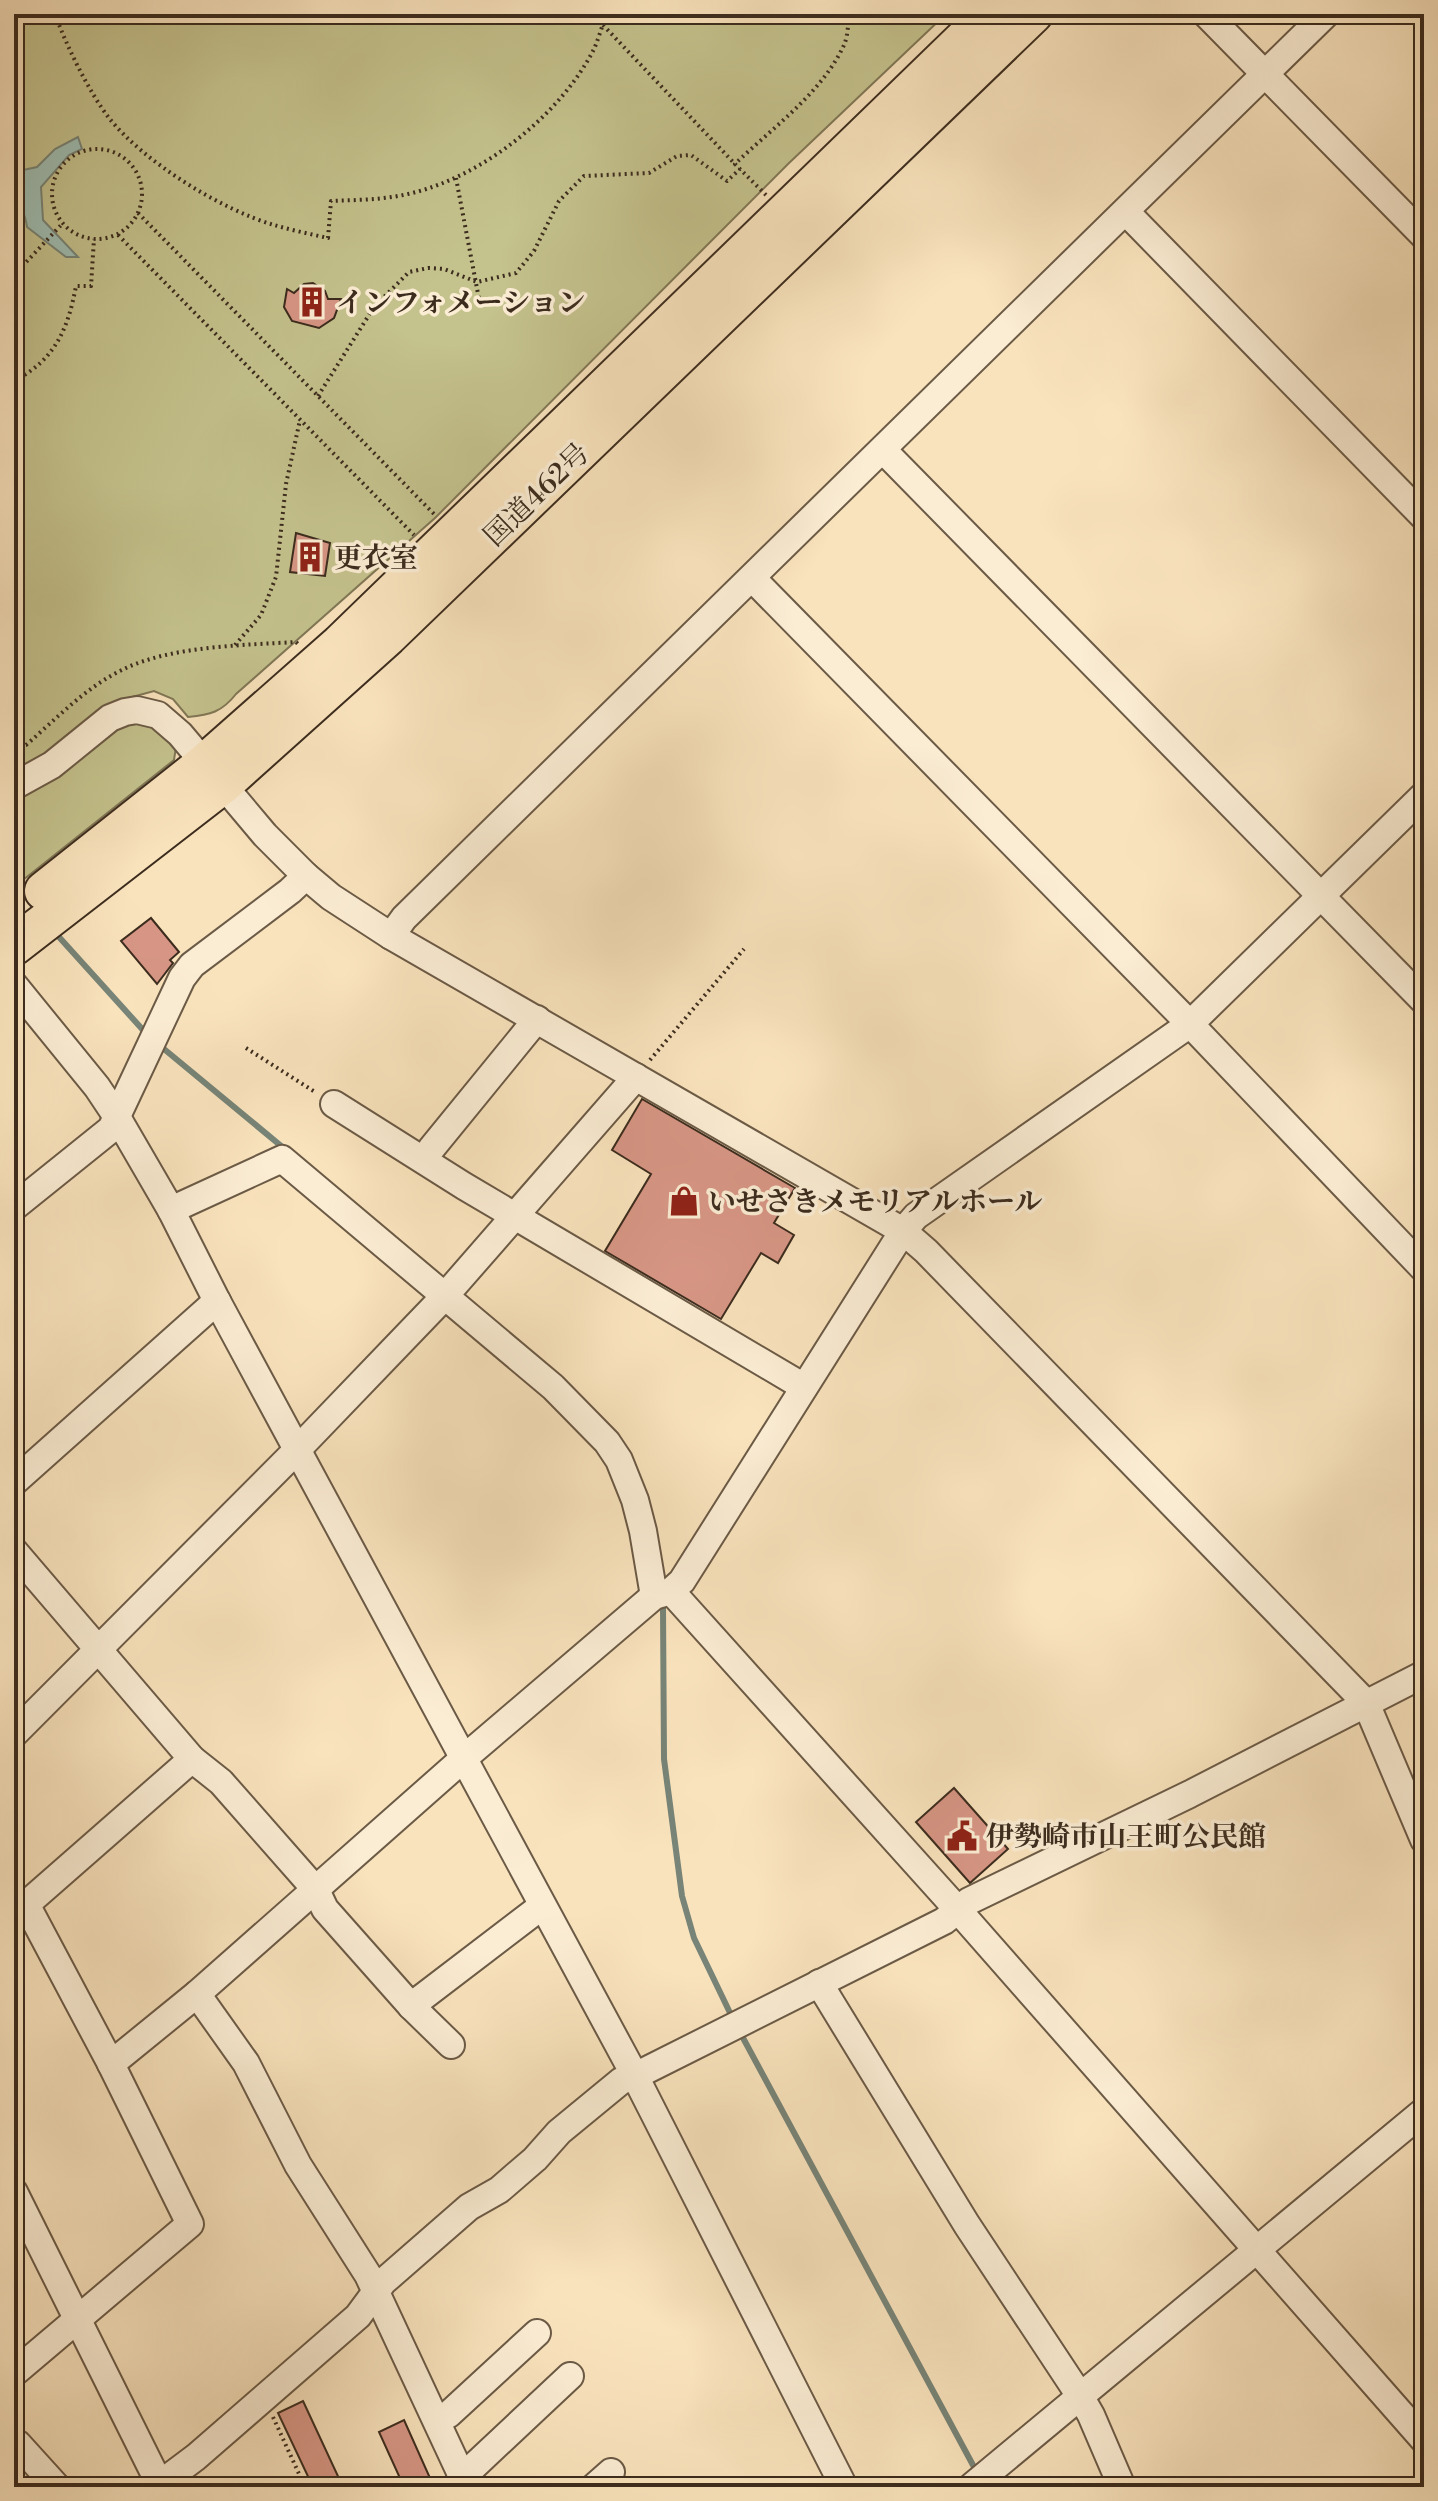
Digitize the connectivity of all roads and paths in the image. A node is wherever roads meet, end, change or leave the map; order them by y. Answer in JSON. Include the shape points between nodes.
{"nodes":[{"id":1,"x":55,"y":14,"type":"edge"},
{"id":2,"x":607,"y":14,"type":"edge"},
{"id":3,"x":849,"y":14,"type":"edge"},
{"id":4,"x":990,"y":14,"type":"edge"},
{"id":5,"x":1033,"y":14,"type":"edge"},
{"id":6,"x":1206,"y":14,"type":"edge"},
{"id":7,"x":1326,"y":14,"type":"edge"},
{"id":8,"x":603,"y":25,"type":"junction"},
{"id":9,"x":1265,"y":75,"type":"junction"},
{"id":10,"x":735,"y":164,"type":"junction"},
{"id":11,"x":740,"y":169,"type":"junction"},
{"id":12,"x":456,"y":178,"type":"junction"},
{"id":13,"x":770,"y":199,"type":"dead end"},
{"id":14,"x":1126,"y":212,"type":"junction"},
{"id":15,"x":138,"y":213,"type":"junction"},
{"id":16,"x":63,"y":223,"type":"junction"},
{"id":17,"x":118,"y":235,"type":"junction"},
{"id":18,"x":1424,"y":236,"type":"edge"},
{"id":19,"x":94,"y":239,"type":"junction"},
{"id":20,"x":14,"y":275,"type":"edge"},
{"id":21,"x":477,"y":282,"type":"junction"},
{"id":22,"x":479,"y":299,"type":"dead end"},
{"id":23,"x":14,"y":381,"type":"edge"},
{"id":24,"x":318,"y":396,"type":"junction"},
{"id":25,"x":300,"y":420,"type":"junction"},
{"id":26,"x":883,"y":450,"type":"junction"},
{"id":27,"x":1424,"y":517,"type":"edge"},
{"id":28,"x":442,"y":522,"type":"dead end"},
{"id":29,"x":421,"y":542,"type":"dead end"},
{"id":30,"x":752,"y":578,"type":"junction"},
{"id":31,"x":235,"y":645,"type":"junction"},
{"id":32,"x":304,"y":649,"type":"dead end"},
{"id":33,"x":14,"y":746,"type":"edge"},
{"id":34,"x":213,"y":774,"type":"junction"},
{"id":35,"x":14,"y":786,"type":"edge"},
{"id":36,"x":1424,"y":795,"type":"edge"},
{"id":37,"x":306,"y":876,"type":"junction"},
{"id":38,"x":1322,"y":896,"type":"junction"},
{"id":39,"x":14,"y":916,"type":"edge"},
{"id":40,"x":391,"y":936,"type":"junction"},
{"id":41,"x":14,"y":946,"type":"edge"},
{"id":42,"x":744,"y":949,"type":"dead end"},
{"id":43,"x":14,"y":985,"type":"edge"},
{"id":44,"x":1424,"y":1001,"type":"edge"},
{"id":45,"x":537,"y":1019,"type":"junction"},
{"id":46,"x":1190,"y":1024,"type":"junction"},
{"id":47,"x":246,"y":1048,"type":"dead end"},
{"id":48,"x":636,"y":1077,"type":"junction"},
{"id":49,"x":334,"y":1104,"type":"joint"},
{"id":50,"x":117,"y":1117,"type":"junction"},
{"id":51,"x":431,"y":1149,"type":"dead end"},
{"id":52,"x":14,"y":1207,"type":"edge"},
{"id":53,"x":171,"y":1210,"type":"junction"},
{"id":54,"x":514,"y":1215,"type":"junction"},
{"id":55,"x":903,"y":1231,"type":"junction"},
{"id":56,"x":1424,"y":1269,"type":"edge"},
{"id":57,"x":444,"y":1297,"type":"junction"},
{"id":58,"x":217,"y":1301,"type":"junction"},
{"id":59,"x":804,"y":1387,"type":"junction"},
{"id":60,"x":297,"y":1450,"type":"junction"},
{"id":61,"x":14,"y":1482,"type":"edge"},
{"id":62,"x":16,"y":1558,"type":"edge"},
{"id":63,"x":662,"y":1594,"type":"junction"},
{"id":64,"x":98,"y":1650,"type":"junction"},
{"id":65,"x":1424,"y":1674,"type":"edge"},
{"id":66,"x":1366,"y":1703,"type":"junction"},
{"id":67,"x":14,"y":1734,"type":"edge"},
{"id":68,"x":192,"y":1759,"type":"junction"},
{"id":69,"x":463,"y":1759,"type":"junction"},
{"id":70,"x":1424,"y":1840,"type":"edge"},
{"id":71,"x":316,"y":1890,"type":"junction"},
{"id":72,"x":542,"y":1906,"type":"junction"},
{"id":73,"x":20,"y":1910,"type":"edge"},
{"id":74,"x":958,"y":1910,"type":"junction"},
{"id":75,"x":819,"y":1983,"type":"junction"},
{"id":76,"x":197,"y":1994,"type":"junction"},
{"id":77,"x":411,"y":2006,"type":"junction"},
{"id":78,"x":451,"y":2045,"type":"dead end"},
{"id":79,"x":111,"y":2064,"type":"junction"},
{"id":80,"x":635,"y":2076,"type":"junction"},
{"id":81,"x":1424,"y":2111,"type":"edge"},
{"id":82,"x":14,"y":2192,"type":"edge"},
{"id":83,"x":1258,"y":2248,"type":"junction"},
{"id":84,"x":376,"y":2292,"type":"junction"},
{"id":85,"x":77,"y":2320,"type":"junction"},
{"id":86,"x":537,"y":2333,"type":"dead end"},
{"id":87,"x":14,"y":2373,"type":"edge"},
{"id":88,"x":570,"y":2376,"type":"dead end"},
{"id":89,"x":1080,"y":2396,"type":"junction"},
{"id":90,"x":264,"y":2398,"type":"junction"},
{"id":91,"x":437,"y":2420,"type":"junction"},
{"id":92,"x":1424,"y":2440,"type":"edge"},
{"id":93,"x":18,"y":2444,"type":"dead end"},
{"id":94,"x":464,"y":2480,"type":"edge"},
{"id":95,"x":159,"y":2486,"type":"edge"},
{"id":96,"x":57,"y":2487,"type":"edge"},
{"id":97,"x":305,"y":2487,"type":"edge"},
{"id":98,"x":844,"y":2487,"type":"edge"},
{"id":99,"x":971,"y":2487,"type":"edge"},
{"id":100,"x":1122,"y":2487,"type":"edge"}],
"edges":[{"from":1,"to":12,"type":"path","via":[[66,45],[109,118],[180,178],[271,224],[328,238],[331,201],[400,196]]},
{"from":2,"to":8,"type":"path"},
{"from":3,"to":10,"type":"path","via":[[845,43],[825,74]]},
{"from":4,"to":34,"type":"highway","name":"国道462号","via":[[340,644]]},
{"from":5,"to":34,"type":"highway","name":"国道462号","via":[[400,625]]},
{"from":6,"to":9,"type":"street"},
{"from":7,"to":9,"type":"street"},
{"from":8,"to":10,"type":"path"},
{"from":8,"to":12,"type":"path","via":[[593,50],[561,96],[513,146]]},
{"from":9,"to":14,"type":"street"},
{"from":9,"to":18,"type":"street"},
{"from":10,"to":11,"type":"path"},
{"from":11,"to":13,"type":"path"},
{"from":11,"to":21,"type":"path","via":[[727,181],[691,155],[677,156],[649,173],[584,176],[559,201],[534,251],[516,273]]},
{"from":12,"to":21,"type":"path"},
{"from":14,"to":26,"type":"street"},
{"from":14,"to":27,"type":"street"},
{"from":15,"to":16,"type":"path","via":[[142,199],[136,170],[113,151],[98,148],[69,157],[52,181],[54,212]]},
{"from":15,"to":17,"type":"path"},
{"from":15,"to":24,"type":"path"},
{"from":16,"to":19,"type":"path","via":[[74,234]]},
{"from":16,"to":20,"type":"path"},
{"from":17,"to":19,"type":"path"},
{"from":17,"to":25,"type":"path"},
{"from":19,"to":23,"type":"path","via":[[91,286],[76,286],[69,322],[51,353]]},
{"from":21,"to":22,"type":"path"},
{"from":21,"to":24,"type":"path","via":[[444,269],[409,272],[374,307]]},
{"from":24,"to":28,"type":"path"},
{"from":25,"to":29,"type":"path"},
{"from":25,"to":31,"type":"path","via":[[286,484],[276,577],[261,615]]},
{"from":26,"to":30,"type":"street"},
{"from":26,"to":38,"type":"street"},
{"from":30,"to":40,"type":"street"},
{"from":30,"to":46,"type":"street"},
{"from":31,"to":32,"type":"path","via":[[296,642]]},
{"from":31,"to":33,"type":"path","via":[[155,658],[123,669],[26,745]]},
{"from":34,"to":35,"type":"street","via":[[180,734],[145,710],[110,718],[52,765]]},
{"from":34,"to":37,"type":"street"},
{"from":34,"to":39,"type":"highway","name":"国道462号"},
{"from":34,"to":41,"type":"highway","name":"国道462号"},
{"from":36,"to":38,"type":"street"},
{"from":37,"to":40,"type":"street"},
{"from":37,"to":50,"type":"street","via":[[192,965]]},
{"from":38,"to":44,"type":"street"},
{"from":38,"to":46,"type":"street"},
{"from":40,"to":45,"type":"street"},
{"from":42,"to":48,"type":"path"},
{"from":43,"to":50,"type":"street"},
{"from":45,"to":48,"type":"street"},
{"from":45,"to":51,"type":"street"},
{"from":46,"to":55,"type":"street","via":[[916,1216]]},
{"from":46,"to":56,"type":"street"},
{"from":47,"to":49,"type":"path"},
{"from":48,"to":54,"type":"street"},
{"from":48,"to":55,"type":"street"},
{"from":49,"to":54,"type":"street"},
{"from":50,"to":52,"type":"street","via":[[111,1129]]},
{"from":50,"to":53,"type":"street"},
{"from":53,"to":57,"type":"street","via":[[282,1159]]},
{"from":53,"to":58,"type":"street"},
{"from":54,"to":57,"type":"street"},
{"from":54,"to":59,"type":"street"},
{"from":55,"to":59,"type":"street"},
{"from":55,"to":66,"type":"street"},
{"from":57,"to":60,"type":"street"},
{"from":57,"to":63,"type":"street","via":[[553,1387],[607,1442],[635,1500]]},
{"from":58,"to":60,"type":"street"},
{"from":58,"to":61,"type":"street"},
{"from":59,"to":63,"type":"street","via":[[682,1581]]},
{"from":60,"to":64,"type":"street"},
{"from":60,"to":69,"type":"street"},
{"from":62,"to":64,"type":"street"},
{"from":63,"to":69,"type":"street"},
{"from":63,"to":74,"type":"street"},
{"from":64,"to":67,"type":"street"},
{"from":64,"to":68,"type":"street"},
{"from":65,"to":66,"type":"street"},
{"from":66,"to":70,"type":"street"},
{"from":66,"to":74,"type":"street"},
{"from":68,"to":71,"type":"street","via":[[221,1782]]},
{"from":68,"to":73,"type":"street"},
{"from":69,"to":71,"type":"street"},
{"from":69,"to":72,"type":"street"},
{"from":71,"to":76,"type":"street"},
{"from":71,"to":77,"type":"street","via":[[325,1909]]},
{"from":72,"to":77,"type":"street"},
{"from":72,"to":80,"type":"street"},
{"from":73,"to":79,"type":"street"},
{"from":74,"to":75,"type":"street"},
{"from":74,"to":83,"type":"street"},
{"from":75,"to":80,"type":"street"},
{"from":75,"to":89,"type":"street","via":[[967,2225]]},
{"from":76,"to":79,"type":"street"},
{"from":76,"to":84,"type":"street","via":[[246,2063],[298,2165]]},
{"from":77,"to":78,"type":"street"},
{"from":79,"to":85,"type":"street","via":[[190,2224]]},
{"from":80,"to":84,"type":"street","via":[[621,2081],[559,2132],[499,2190],[469,2207]]},
{"from":80,"to":98,"type":"street"},
{"from":81,"to":83,"type":"street"},
{"from":82,"to":85,"type":"street"},
{"from":83,"to":89,"type":"street"},
{"from":83,"to":92,"type":"street"},
{"from":84,"to":90,"type":"street","via":[[344,2328]]},
{"from":84,"to":91,"type":"street"},
{"from":85,"to":87,"type":"street"},
{"from":85,"to":95,"type":"street"},
{"from":86,"to":91,"type":"street"},
{"from":88,"to":94,"type":"street"},
{"from":89,"to":99,"type":"street"},
{"from":89,"to":100,"type":"street"},
{"from":90,"to":95,"type":"street"},
{"from":90,"to":97,"type":"path"},
{"from":91,"to":94,"type":"street"},
{"from":93,"to":96,"type":"street"}]}
